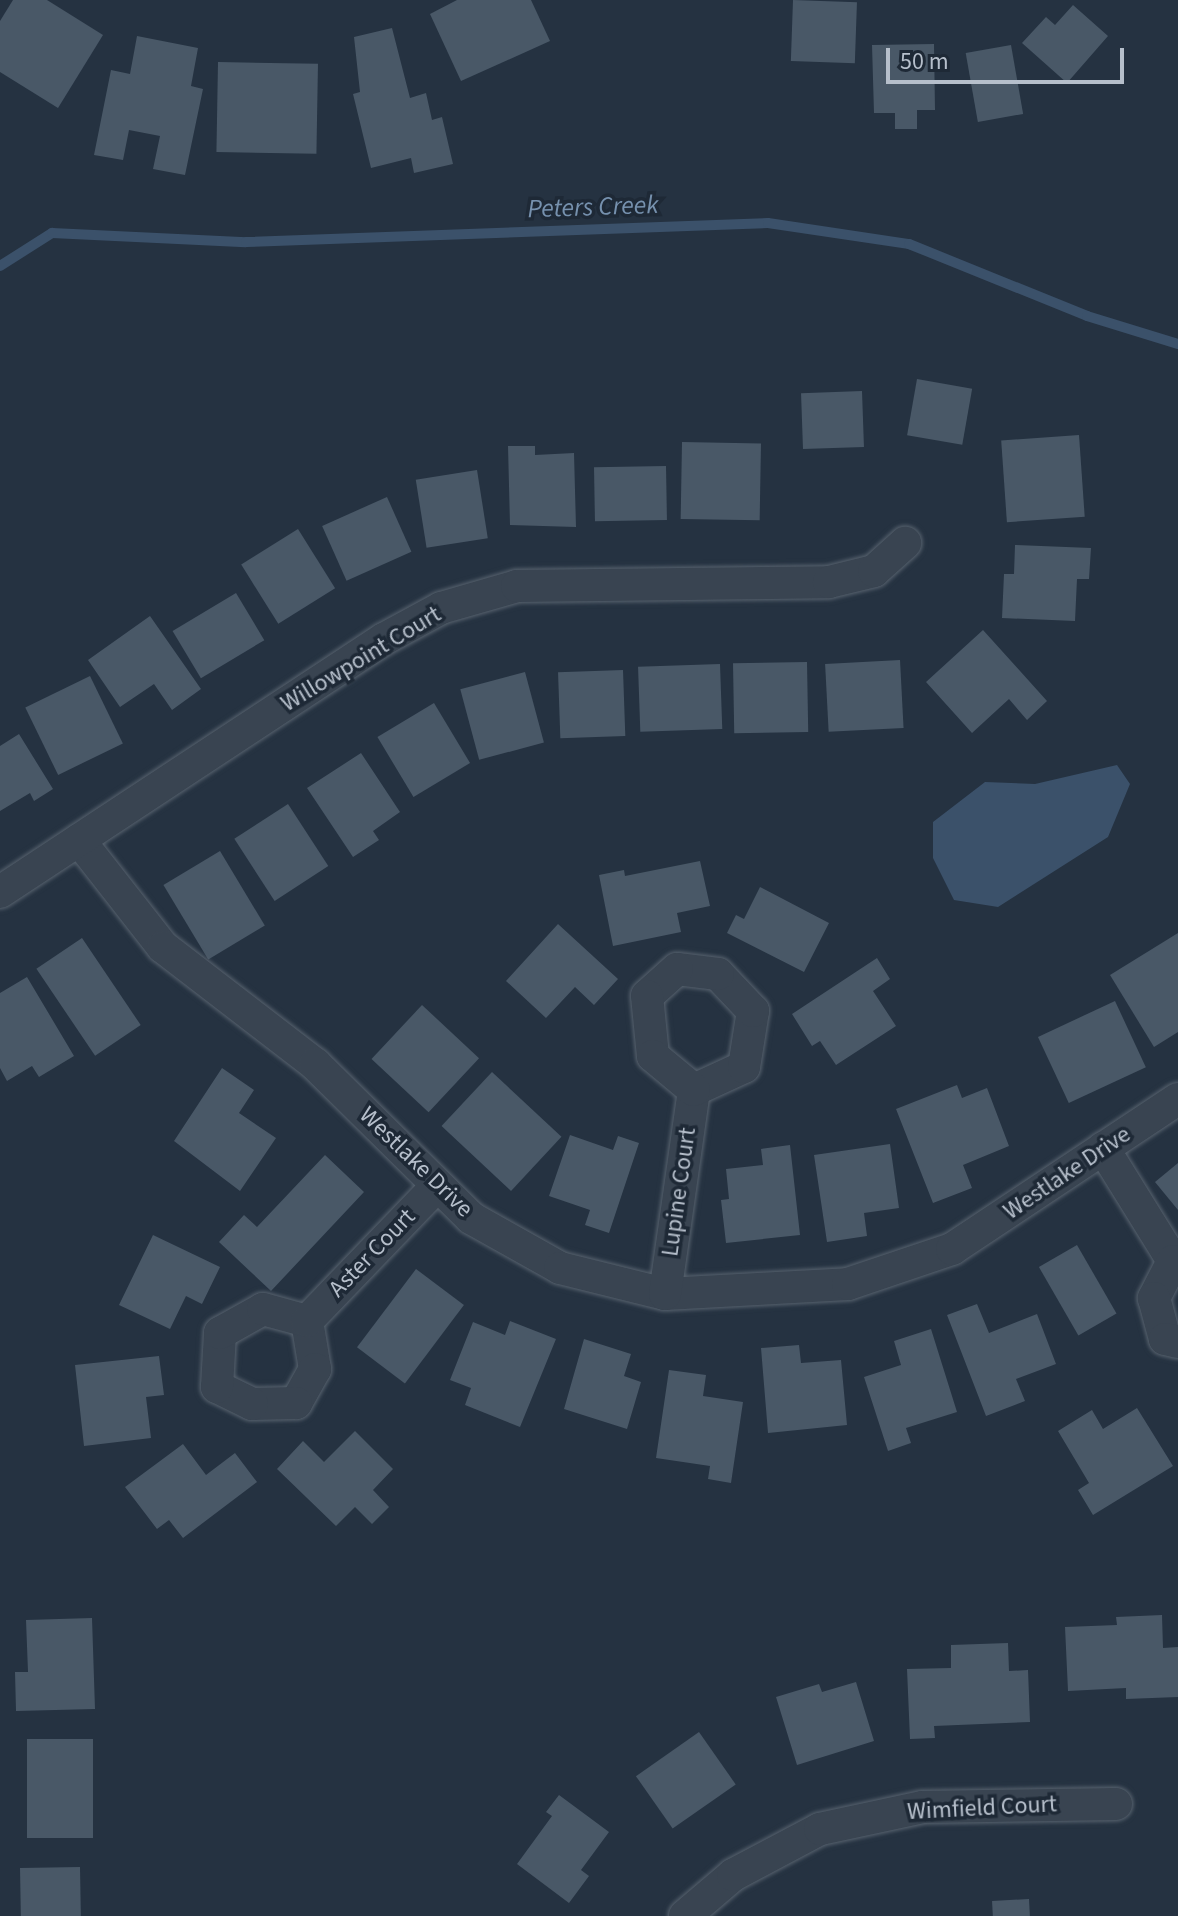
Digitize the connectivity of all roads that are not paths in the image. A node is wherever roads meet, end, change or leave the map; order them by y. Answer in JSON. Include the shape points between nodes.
{"nodes":[{"id":1,"x":905,"y":543,"type":"dead end"},
{"id":2,"x":79,"y":840,"type":"junction"},
{"id":3,"x":0,"y":892,"type":"edge"},
{"id":4,"x":694,"y":1090,"type":"dead end"},
{"id":5,"x":1178,"y":1099,"type":"edge"},
{"id":6,"x":1103,"y":1148,"type":"junction"},
{"id":7,"x":437,"y":1186,"type":"junction"},
{"id":8,"x":1176,"y":1261,"type":"edge"},
{"id":9,"x":665,"y":1294,"type":"junction"},
{"id":10,"x":307,"y":1321,"type":"dead end"},
{"id":11,"x":1178,"y":1342,"type":"edge"},
{"id":12,"x":1116,"y":1804,"type":"dead end"},
{"id":13,"x":685,"y":1916,"type":"edge"}],
"edges":[{"from":1,"to":2,"type":"street","name":"Willowpoint Court","via":[[874,571],[829,582],[517,586],[441,608],[384,639]]},
{"from":2,"to":3,"type":"street","name":"Willowpoint Court"},
{"from":2,"to":7,"type":"street","name":"Westlake Drive","via":[[163,947],[315,1064]]},
{"from":4,"to":9,"type":"street","name":"Lupine Court"},
{"from":5,"to":6,"type":"street","name":"Westlake Drive"},
{"from":6,"to":8,"type":"street"},
{"from":6,"to":9,"type":"street","name":"Westlake Drive","via":[[952,1249],[848,1284]]},
{"from":7,"to":9,"type":"street","name":"Westlake Drive","via":[[471,1218],[560,1268]]},
{"from":7,"to":10,"type":"street","name":"Aster Court"},
{"from":8,"to":11,"type":"street","via":[[1154,1298],[1165,1339]]},
{"from":12,"to":13,"type":"street","name":"Wimfield Court","via":[[923,1807],[820,1829],[733,1875]]}]}
